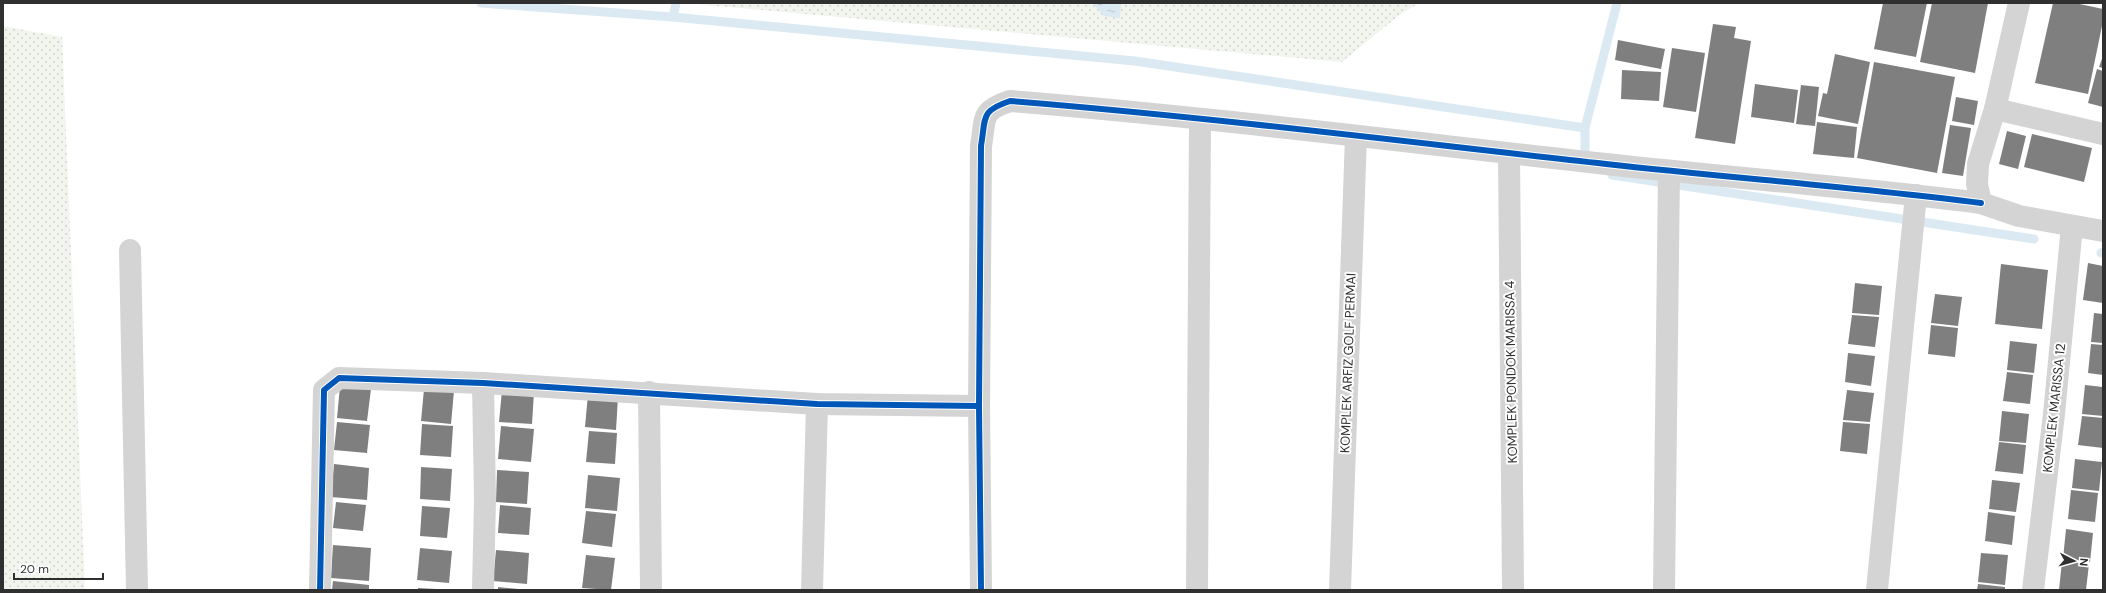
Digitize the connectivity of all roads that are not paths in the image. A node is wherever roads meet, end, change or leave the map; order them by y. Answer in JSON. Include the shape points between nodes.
{"nodes":[{"id":1,"x":2019,"y":3,"type":"edge"},
{"id":2,"x":1995,"y":109,"type":"junction"},
{"id":3,"x":1200,"y":119,"type":"junction"},
{"id":4,"x":2103,"y":134,"type":"edge"},
{"id":5,"x":1356,"y":136,"type":"junction"},
{"id":6,"x":1509,"y":154,"type":"junction"},
{"id":7,"x":1669,"y":171,"type":"junction"},
{"id":8,"x":1916,"y":195,"type":"junction"},
{"id":9,"x":1981,"y":203,"type":"junction"},
{"id":10,"x":2072,"y":226,"type":"junction"},
{"id":11,"x":2103,"y":231,"type":"edge"},
{"id":12,"x":130,"y":250,"type":"dead end"},
{"id":13,"x":483,"y":383,"type":"junction"},
{"id":14,"x":649,"y":392,"type":"junction"},
{"id":15,"x":817,"y":404,"type":"junction"},
{"id":16,"x":979,"y":406,"type":"junction"},
{"id":17,"x":137,"y":590,"type":"edge"},
{"id":18,"x":320,"y":590,"type":"edge"},
{"id":19,"x":483,"y":590,"type":"edge"},
{"id":20,"x":651,"y":590,"type":"edge"},
{"id":21,"x":812,"y":590,"type":"edge"},
{"id":22,"x":981,"y":590,"type":"edge"},
{"id":23,"x":1197,"y":590,"type":"edge"},
{"id":24,"x":1340,"y":590,"type":"edge"},
{"id":25,"x":1513,"y":590,"type":"edge"},
{"id":26,"x":1664,"y":590,"type":"edge"},
{"id":27,"x":1877,"y":590,"type":"edge"},
{"id":28,"x":2033,"y":590,"type":"edge"}],
"edges":[{"from":1,"to":2,"type":"street"},
{"from":2,"to":4,"type":"street"},
{"from":2,"to":9,"type":"street","via":[[1978,164],[1977,184]]},
{"from":3,"to":5,"type":"street"},
{"from":3,"to":16,"type":"street","via":[[1010,101],[994,106],[987,112],[981,146]]},
{"from":3,"to":23,"type":"street"},
{"from":5,"to":6,"type":"street"},
{"from":5,"to":24,"type":"street","name":"KOMPLEK ARFIZ GOLF PERMAI"},
{"from":6,"to":7,"type":"street"},
{"from":6,"to":25,"type":"street","name":"KOMPLEK PONDOK MARISSA 4"},
{"from":7,"to":8,"type":"street"},
{"from":7,"to":26,"type":"street"},
{"from":8,"to":9,"type":"street"},
{"from":8,"to":27,"type":"street"},
{"from":9,"to":10,"type":"street","via":[[2019,216]]},
{"from":10,"to":11,"type":"street"},
{"from":10,"to":28,"type":"street","name":"KOMPLEK MARISSA 12","via":[[2054,414]]},
{"from":12,"to":17,"type":"street"},
{"from":13,"to":14,"type":"street"},
{"from":13,"to":18,"type":"street","via":[[339,378],[324,390]]},
{"from":13,"to":19,"type":"street"},
{"from":14,"to":15,"type":"street"},
{"from":14,"to":20,"type":"street"},
{"from":15,"to":16,"type":"street"},
{"from":15,"to":21,"type":"street"},
{"from":16,"to":22,"type":"street"}]}
